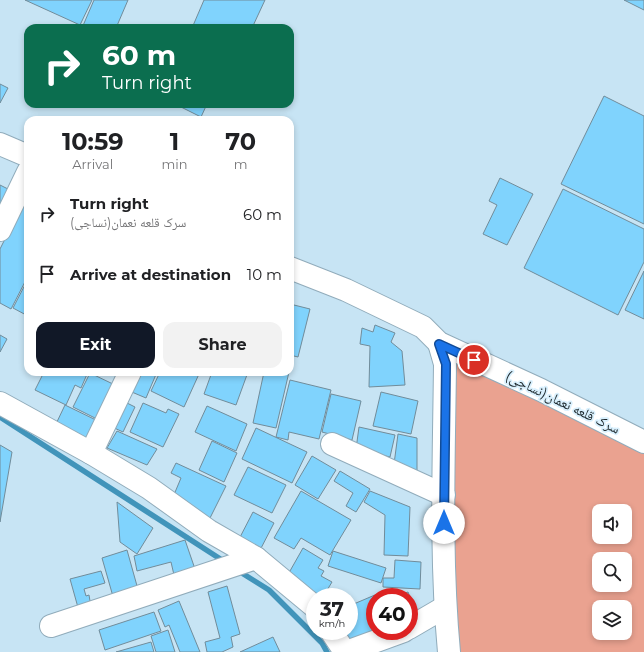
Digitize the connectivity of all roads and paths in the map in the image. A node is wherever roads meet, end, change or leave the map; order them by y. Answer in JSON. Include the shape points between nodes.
{"nodes":[{"id":1,"x":0,"y":144,"type":"edge"},
{"id":2,"x":24,"y":154,"type":"edge"},
{"id":3,"x":24,"y":180,"type":"edge"},
{"id":4,"x":0,"y":230,"type":"edge"},
{"id":5,"x":294,"y":270,"type":"edge"},
{"id":6,"x":439,"y":344,"type":"junction"},
{"id":7,"x":128,"y":376,"type":"edge"},
{"id":8,"x":0,"y":403,"type":"edge"},
{"id":9,"x":644,"y":442,"type":"edge"},
{"id":10,"x":332,"y":444,"type":"dead end"},
{"id":11,"x":91,"y":453,"type":"junction"},
{"id":12,"x":444,"y":495,"type":"junction"},
{"id":13,"x":256,"y":558,"type":"junction"},
{"id":14,"x":306,"y":600,"type":"edge"},
{"id":15,"x":445,"y":607,"type":"junction"},
{"id":16,"x":418,"y":623,"type":"edge"},
{"id":17,"x":51,"y":626,"type":"dead end"},
{"id":18,"x":337,"y":640,"type":"edge"},
{"id":19,"x":379,"y":640,"type":"edge"},
{"id":20,"x":346,"y":652,"type":"edge"},
{"id":21,"x":448,"y":652,"type":"edge"}],
"edges":[{"from":1,"to":2,"type":"street"},
{"from":3,"to":4,"type":"street"},
{"from":5,"to":6,"type":"street","name":"سرک قلعه نعمان(نساجی)","via":[[346,290],[423,326]]},
{"from":6,"to":9,"type":"street","name":"سرک قلعه نعمان(نساجی)","via":[[541,390]]},
{"from":6,"to":12,"type":"street","via":[[446,364]]},
{"from":7,"to":11,"type":"street"},
{"from":8,"to":11,"type":"street"},
{"from":10,"to":12,"type":"street"},
{"from":11,"to":13,"type":"street","via":[[149,488],[209,531]]},
{"from":12,"to":15,"type":"street"},
{"from":13,"to":14,"type":"street"},
{"from":13,"to":17,"type":"street"},
{"from":15,"to":16,"type":"street"},
{"from":15,"to":21,"type":"street"},
{"from":18,"to":20,"type":"street"},
{"from":19,"to":20,"type":"street"}]}
